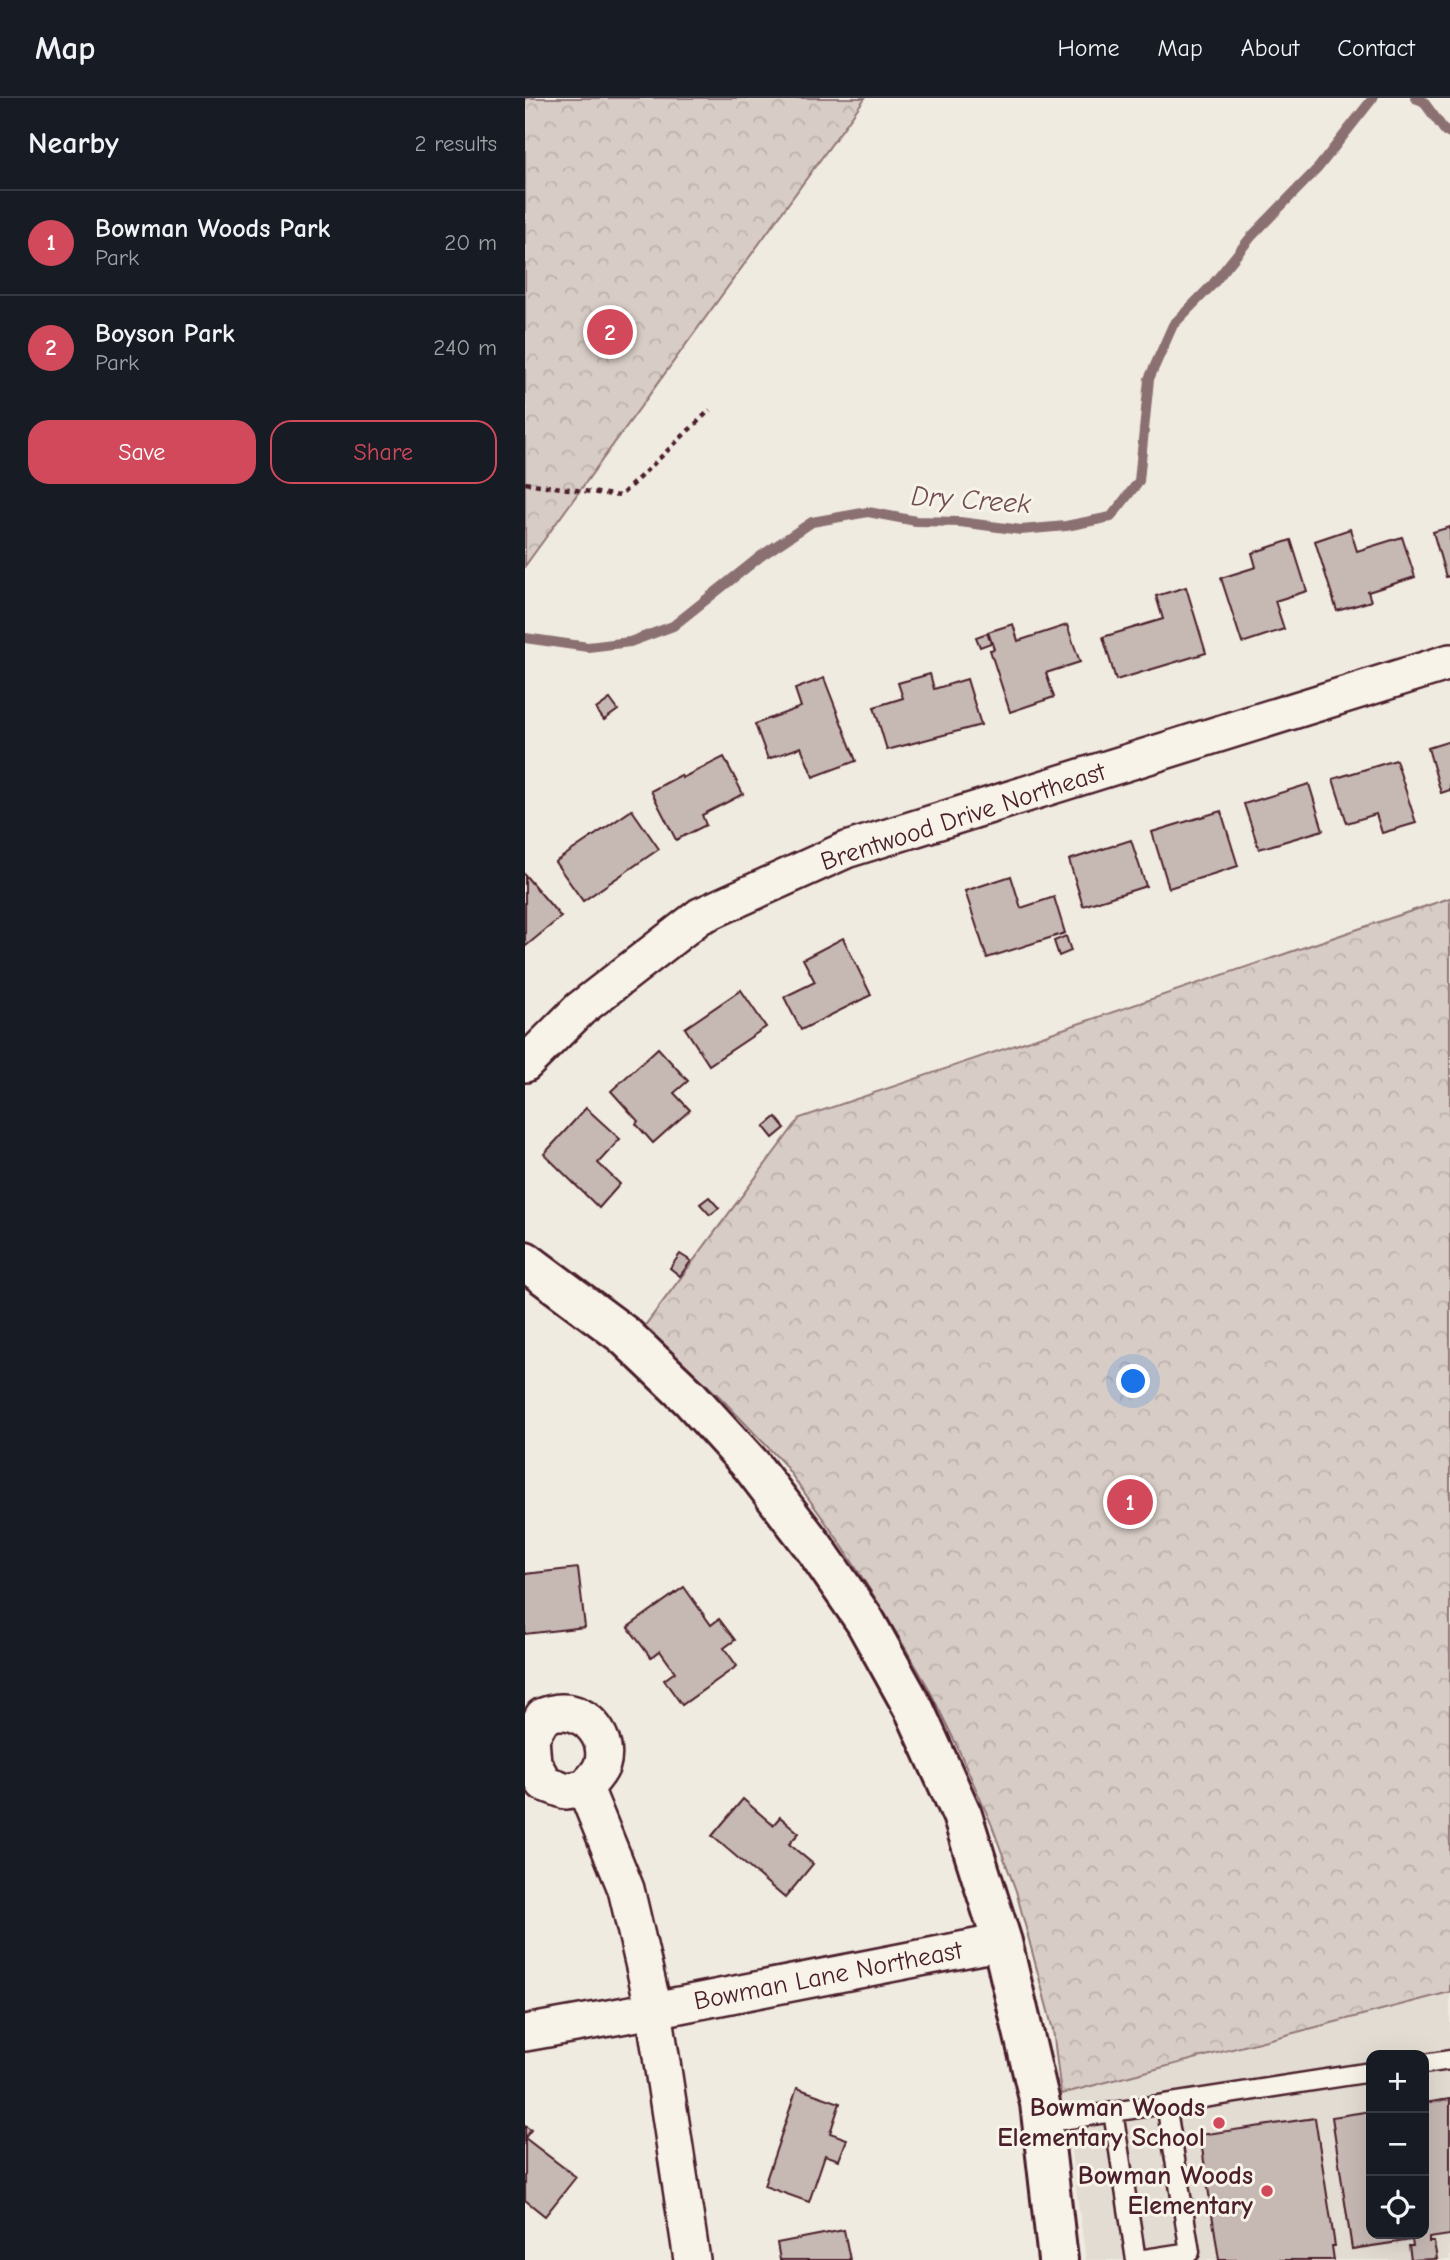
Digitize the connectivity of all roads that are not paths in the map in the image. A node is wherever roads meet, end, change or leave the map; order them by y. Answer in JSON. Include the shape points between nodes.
{"nodes":[{"id":1,"x":1450,"y":662,"type":"edge"},
{"id":2,"x":525,"y":1064,"type":"edge"},
{"id":3,"x":525,"y":1261,"type":"edge"},
{"id":4,"x":586,"y":1788,"type":"dead end"},
{"id":5,"x":1002,"y":1942,"type":"junction"},
{"id":6,"x":654,"y":2010,"type":"junction"},
{"id":7,"x":525,"y":2033,"type":"edge"},
{"id":8,"x":1450,"y":2060,"type":"edge"},
{"id":9,"x":1429,"y":2063,"type":"edge"},
{"id":10,"x":1366,"y":2073,"type":"edge"},
{"id":11,"x":1166,"y":2104,"type":"junction"},
{"id":12,"x":1113,"y":2112,"type":"junction"},
{"id":13,"x":1042,"y":2123,"type":"junction"},
{"id":14,"x":692,"y":2260,"type":"edge"},
{"id":15,"x":1058,"y":2260,"type":"edge"},
{"id":16,"x":1137,"y":2260,"type":"edge"}],
"edges":[{"from":1,"to":2,"type":"street","name":"Brentwood Drive Northeast","via":[[846,850],[700,916],[580,1009]]},
{"from":3,"to":5,"type":"main road","via":[[624,1335],[690,1398],[752,1466],[814,1547],[865,1621],[915,1711],[962,1815]]},
{"from":4,"to":6,"type":"street","via":[[626,1889]]},
{"from":5,"to":6,"type":"street","name":"Bowman Lane Northeast"},
{"from":5,"to":13,"type":"main road"},
{"from":6,"to":7,"type":"street","name":"Bowman Lane Northeast"},
{"from":6,"to":14,"type":"street"},
{"from":8,"to":9,"type":"lane"},
{"from":10,"to":11,"type":"lane"},
{"from":11,"to":12,"type":"lane"},
{"from":11,"to":16,"type":"lane","via":[[1190,2252]]},
{"from":12,"to":13,"type":"lane"},
{"from":12,"to":16,"type":"lane"},
{"from":13,"to":15,"type":"main road"}]}
